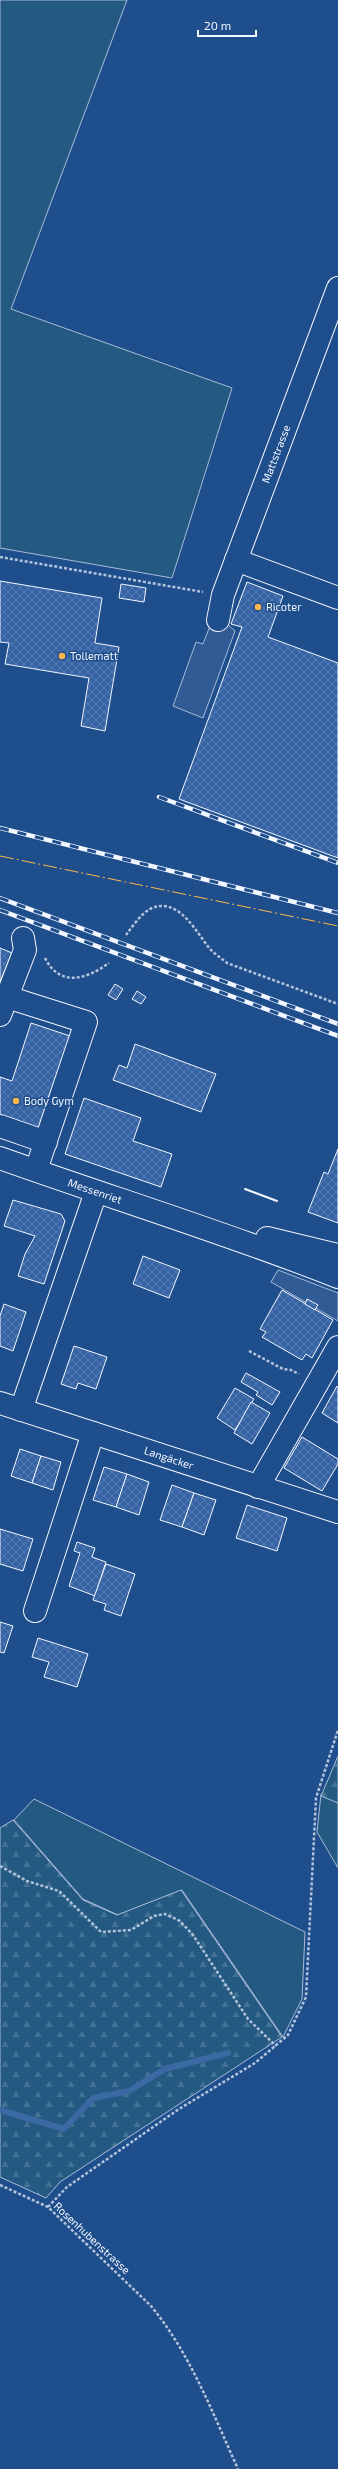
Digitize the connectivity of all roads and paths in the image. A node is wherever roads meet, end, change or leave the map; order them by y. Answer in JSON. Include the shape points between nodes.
{"nodes":[{"id":1,"x":338,"y":288,"type":"edge"},
{"id":2,"x":0,"y":557,"type":"edge"},
{"id":3,"x":236,"y":560,"type":"junction"},
{"id":4,"x":223,"y":595,"type":"junction"},
{"id":5,"x":338,"y":598,"type":"edge"},
{"id":6,"x":218,"y":620,"type":"dead end"},
{"id":7,"x":126,"y":935,"type":"dead end"},
{"id":8,"x":23,"y":938,"type":"joint"},
{"id":9,"x":109,"y":963,"type":"dead end"},
{"id":10,"x":338,"y":1004,"type":"edge"},
{"id":11,"x":3,"y":1009,"type":"edge"},
{"id":12,"x":0,"y":1126,"type":"edge"},
{"id":13,"x":46,"y":1142,"type":"junction"},
{"id":14,"x":0,"y":1158,"type":"edge"},
{"id":15,"x":36,"y":1170,"type":"junction"},
{"id":16,"x":96,"y":1192,"type":"junction"},
{"id":17,"x":298,"y":1253,"type":"junction"},
{"id":18,"x":338,"y":1255,"type":"edge"},
{"id":19,"x":338,"y":1277,"type":"edge"},
{"id":20,"x":338,"y":1347,"type":"edge"},
{"id":21,"x":249,"y":1351,"type":"dead end"},
{"id":22,"x":304,"y":1377,"type":"dead end"},
{"id":23,"x":0,"y":1403,"type":"edge"},
{"id":24,"x":21,"y":1410,"type":"junction"},
{"id":25,"x":93,"y":1433,"type":"junction"},
{"id":26,"x":258,"y":1487,"type":"junction"},
{"id":27,"x":338,"y":1512,"type":"edge"},
{"id":28,"x":35,"y":1612,"type":"dead end"},
{"id":29,"x":338,"y":1730,"type":"edge"},
{"id":30,"x":0,"y":1866,"type":"edge"},
{"id":31,"x":276,"y":2046,"type":"junction"},
{"id":32,"x":0,"y":2185,"type":"edge"},
{"id":33,"x":48,"y":2207,"type":"junction"},
{"id":34,"x":238,"y":2469,"type":"edge"}],
"edges":[{"from":1,"to":3,"type":"street","name":"Mattstrasse"},
{"from":2,"to":4,"type":"path"},
{"from":3,"to":4,"type":"street","name":"Mattstrasse"},
{"from":3,"to":5,"type":"street"},
{"from":4,"to":6,"type":"street","name":"Mattstrasse"},
{"from":7,"to":10,"type":"path","via":[[152,908],[165,906],[176,909],[212,951],[227,963]]},
{"from":8,"to":9,"type":"path","via":[[39,946],[54,972],[68,978],[93,974]]},
{"from":8,"to":11,"type":"street","via":[[25,950]]},
{"from":11,"to":13,"type":"street","via":[[86,1022]]},
{"from":12,"to":13,"type":"street"},
{"from":13,"to":15,"type":"street"},
{"from":14,"to":15,"type":"street","name":"Messenriet"},
{"from":15,"to":16,"type":"street","name":"Messenriet"},
{"from":16,"to":17,"type":"street","name":"Messenriet"},
{"from":16,"to":24,"type":"street"},
{"from":17,"to":18,"type":"street","name":"Messenriet"},
{"from":17,"to":19,"type":"street","name":"Messenriet"},
{"from":20,"to":26,"type":"street"},
{"from":21,"to":22,"type":"path","via":[[282,1369],[291,1370]]},
{"from":23,"to":24,"type":"street","name":"Langäcker"},
{"from":24,"to":25,"type":"street","name":"Langäcker"},
{"from":25,"to":26,"type":"street","name":"Langäcker"},
{"from":25,"to":28,"type":"street"},
{"from":26,"to":27,"type":"street","name":"Langäcker"},
{"from":29,"to":31,"type":"path","via":[[316,1798],[306,1998],[288,2035]]},
{"from":30,"to":31,"type":"path","via":[[27,1881],[59,1892],[101,1932],[131,1930],[154,1916],[165,1914],[180,1921],[193,1935],[248,2019]]},
{"from":31,"to":33,"type":"path","via":[[255,2063],[179,2109],[67,2187]]},
{"from":32,"to":33,"type":"path","name":"Rosenhubenstrasse"},
{"from":33,"to":34,"type":"path","name":"Rosenhubenstrasse","via":[[162,2319],[187,2359]]}]}
